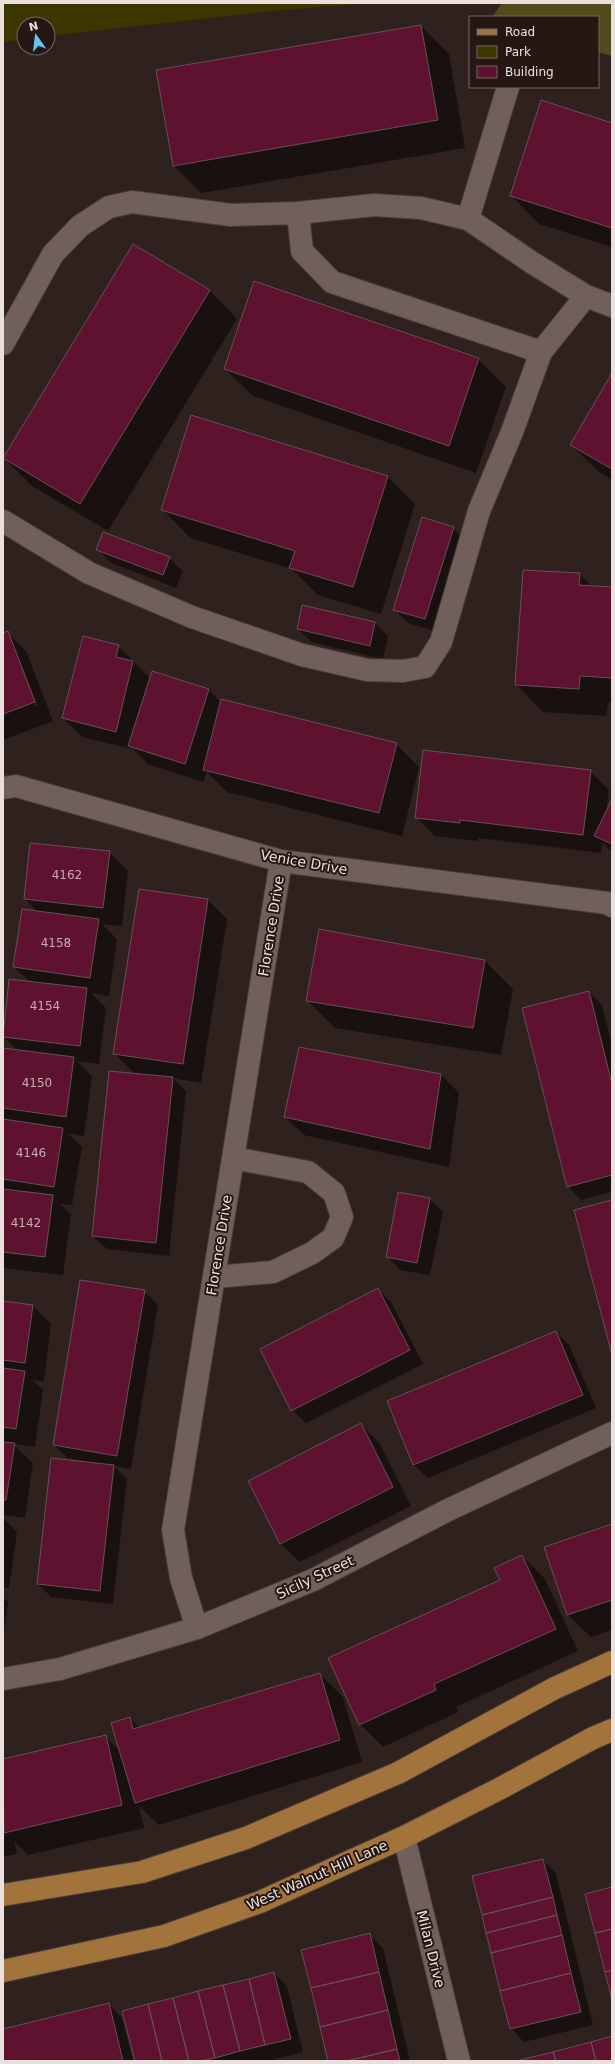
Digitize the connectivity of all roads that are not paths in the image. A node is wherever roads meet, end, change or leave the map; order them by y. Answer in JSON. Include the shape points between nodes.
{"nodes":[{"id":1,"x":508,"y":88,"type":"edge"},
{"id":2,"x":298,"y":213,"type":"junction"},
{"id":3,"x":468,"y":219,"type":"junction"},
{"id":4,"x":586,"y":296,"type":"junction"},
{"id":5,"x":612,"y":306,"type":"edge"},
{"id":6,"x":3,"y":344,"type":"edge"},
{"id":7,"x":541,"y":352,"type":"junction"},
{"id":8,"x":3,"y":521,"type":"edge"},
{"id":9,"x":3,"y":788,"type":"edge"},
{"id":10,"x":281,"y":861,"type":"junction"},
{"id":11,"x":612,"y":906,"type":"edge"},
{"id":12,"x":233,"y":1158,"type":"junction"},
{"id":13,"x":214,"y":1277,"type":"junction"},
{"id":14,"x":612,"y":1433,"type":"edge"},
{"id":15,"x":197,"y":1628,"type":"junction"},
{"id":16,"x":612,"y":1662,"type":"edge"},
{"id":17,"x":3,"y":1679,"type":"edge"},
{"id":18,"x":612,"y":1730,"type":"edge"},
{"id":19,"x":404,"y":1837,"type":"junction"},
{"id":20,"x":3,"y":1894,"type":"edge"},
{"id":21,"x":3,"y":1971,"type":"edge"},
{"id":22,"x":458,"y":2061,"type":"edge"}],
"edges":[{"from":1,"to":3,"type":"street"},
{"from":2,"to":3,"type":"street","via":[[374,205],[422,208]]},
{"from":2,"to":6,"type":"street","via":[[231,215],[132,202],[109,207],[80,226],[53,254]]},
{"from":2,"to":7,"type":"street","via":[[302,251],[332,282]]},
{"from":3,"to":4,"type":"street"},
{"from":4,"to":5,"type":"street"},
{"from":4,"to":7,"type":"street"},
{"from":7,"to":8,"type":"street","via":[[512,432],[479,511],[441,642],[425,667],[403,671],[367,670],[302,655],[200,620],[89,573]]},
{"from":9,"to":10,"type":"street","name":"Venice Drive","via":[[16,786]]},
{"from":10,"to":11,"type":"street","name":"Venice Drive","via":[[606,903]]},
{"from":10,"to":12,"type":"street","name":"Florence Drive"},
{"from":12,"to":13,"type":"street","name":"Florence Drive"},
{"from":12,"to":13,"type":"street","via":[[308,1172],[334,1193],[342,1217],[333,1238],[312,1253],[274,1272]]},
{"from":13,"to":15,"type":"street","name":"Florence Drive","via":[[173,1530],[181,1578]]},
{"from":14,"to":15,"type":"street","name":"Sicily Street","via":[[448,1510],[313,1580]]},
{"from":15,"to":17,"type":"street","name":"Sicily Street","via":[[60,1669]]},
{"from":16,"to":20,"type":"main road","via":[[555,1688],[398,1773],[246,1838],[142,1872]]},
{"from":18,"to":19,"type":"main road","name":"West Walnut Hill Lane"},
{"from":19,"to":21,"type":"main road","name":"West Walnut Hill Lane","via":[[260,1902],[164,1936]]},
{"from":19,"to":22,"type":"street","name":"Milan Drive"}]}
